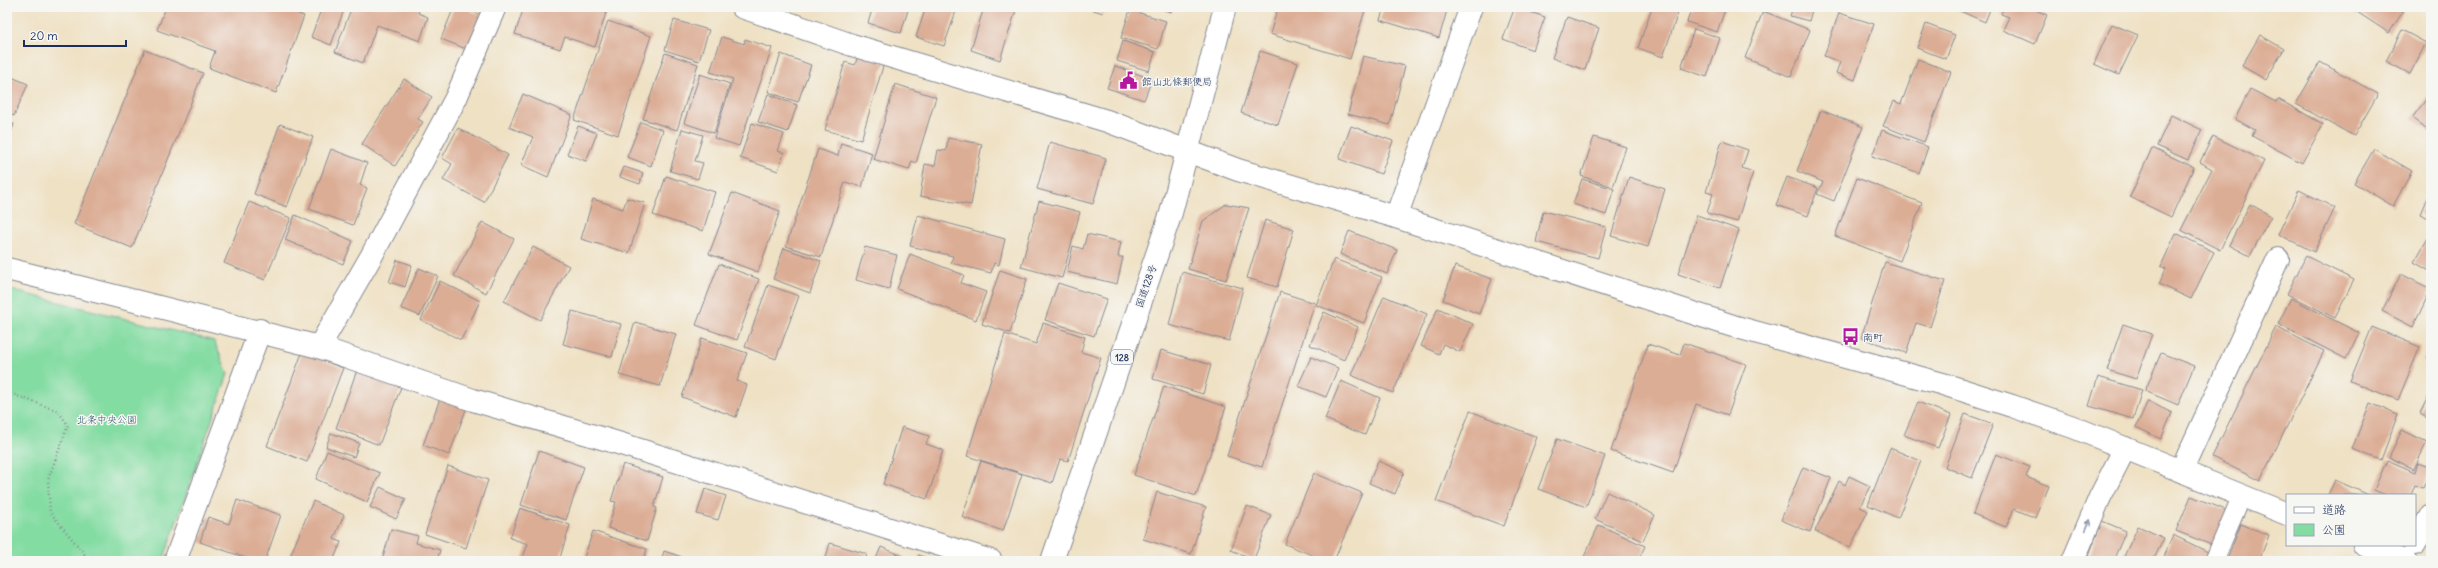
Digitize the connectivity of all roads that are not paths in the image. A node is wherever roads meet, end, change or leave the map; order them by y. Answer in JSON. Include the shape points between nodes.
{"nodes":[{"id":1,"x":495,"y":7,"type":"edge"},
{"id":2,"x":742,"y":7,"type":"edge"},
{"id":3,"x":1225,"y":7,"type":"edge"},
{"id":4,"x":1471,"y":7,"type":"edge"},
{"id":5,"x":1186,"y":151,"type":"junction"},
{"id":6,"x":1396,"y":217,"type":"junction"},
{"id":7,"x":2278,"y":259,"type":"dead end"},
{"id":8,"x":7,"y":269,"type":"edge"},
{"id":9,"x":260,"y":330,"type":"junction"},
{"id":10,"x":319,"y":347,"type":"junction"},
{"id":11,"x":2125,"y":448,"type":"junction"},
{"id":12,"x":2181,"y":471,"type":"junction"},
{"id":13,"x":2242,"y":495,"type":"junction"},
{"id":14,"x":2286,"y":514,"type":"edge"},
{"id":15,"x":2431,"y":515,"type":"edge"},
{"id":16,"x":2416,"y":542,"type":"edge"},
{"id":17,"x":2367,"y":546,"type":"edge"},
{"id":18,"x":2414,"y":546,"type":"edge"},
{"id":19,"x":175,"y":561,"type":"edge"},
{"id":20,"x":992,"y":561,"type":"edge"},
{"id":21,"x":1052,"y":561,"type":"edge"},
{"id":22,"x":2073,"y":561,"type":"edge"},
{"id":23,"x":2214,"y":561,"type":"edge"},
{"id":24,"x":2405,"y":561,"type":"edge"}],
"edges":[{"from":1,"to":10,"type":"main road","via":[[456,98],[372,255]]},
{"from":2,"to":5,"type":"main road","via":[[852,45],[1107,121]]},
{"from":3,"to":5,"type":"main road","name":"国道128号","number":"128"},
{"from":4,"to":6,"type":"main road"},
{"from":5,"to":6,"type":"main road","via":[[1238,170]]},
{"from":5,"to":21,"type":"main road","name":"国道128号","number":"128","via":[[1171,213]]},
{"from":6,"to":11,"type":"main road","via":[[1733,326],[1957,388],[2073,427]]},
{"from":7,"to":12,"type":"main road"},
{"from":8,"to":9,"type":"main road"},
{"from":9,"to":10,"type":"main road"},
{"from":9,"to":19,"type":"main road"},
{"from":10,"to":20,"type":"main road","via":[[473,400]]},
{"from":11,"to":12,"type":"main road"},
{"from":22,"to":11,"type":"main road","one_way":true,"via":[[2100,497]]},
{"from":12,"to":13,"type":"main road"},
{"from":13,"to":14,"type":"main road"},
{"from":13,"to":23,"type":"lane"},
{"from":15,"to":16,"type":"main road"},
{"from":17,"to":24,"type":"main road"},
{"from":18,"to":24,"type":"main road"}]}
